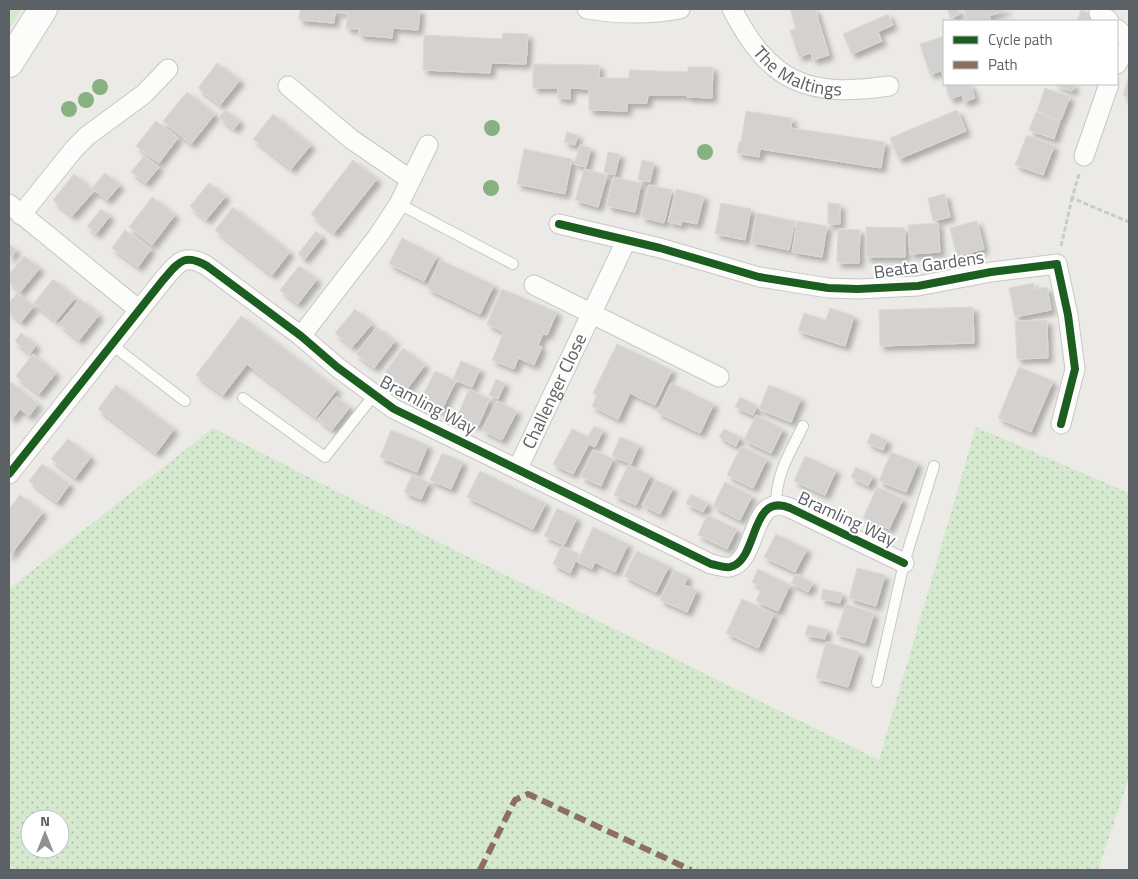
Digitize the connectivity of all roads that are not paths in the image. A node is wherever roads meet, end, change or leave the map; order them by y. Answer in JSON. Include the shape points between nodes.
{"nodes":[{"id":1,"x":43,"y":9,"type":"edge"},
{"id":2,"x":587,"y":9,"type":"edge"},
{"id":3,"x":680,"y":9,"type":"edge"},
{"id":4,"x":732,"y":9,"type":"edge"},
{"id":5,"x":1099,"y":9,"type":"edge"},
{"id":6,"x":1108,"y":20,"type":"edge"},
{"id":7,"x":1118,"y":30,"type":"edge"},
{"id":8,"x":1129,"y":40,"type":"edge"},
{"id":9,"x":1129,"y":48,"type":"edge"},
{"id":10,"x":1118,"y":62,"type":"edge"},
{"id":11,"x":9,"y":63,"type":"edge"},
{"id":12,"x":168,"y":69,"type":"dead end"},
{"id":13,"x":1109,"y":85,"type":"edge"},
{"id":14,"x":288,"y":86,"type":"dead end"},
{"id":15,"x":889,"y":86,"type":"dead end"},
{"id":16,"x":428,"y":145,"type":"dead end"},
{"id":17,"x":1084,"y":156,"type":"road end"},
{"id":18,"x":411,"y":180,"type":"junction"},
{"id":19,"x":399,"y":204,"type":"junction"},
{"id":20,"x":15,"y":210,"type":"edge"},
{"id":21,"x":559,"y":224,"type":"dead end"},
{"id":22,"x":626,"y":241,"type":"junction"},
{"id":23,"x":513,"y":264,"type":"dead end"},
{"id":24,"x":534,"y":285,"type":"dead end"},
{"id":25,"x":139,"y":310,"type":"junction"},
{"id":26,"x":591,"y":315,"type":"junction"},
{"id":27,"x":301,"y":336,"type":"junction"},
{"id":28,"x":112,"y":344,"type":"junction"},
{"id":29,"x":719,"y":376,"type":"dead end"},
{"id":30,"x":374,"y":395,"type":"junction"},
{"id":31,"x":243,"y":398,"type":"dead end"},
{"id":32,"x":185,"y":401,"type":"dead end"},
{"id":33,"x":1061,"y":424,"type":"dead end"},
{"id":34,"x":803,"y":426,"type":"dead end"},
{"id":35,"x":934,"y":466,"type":"dead end"},
{"id":36,"x":518,"y":468,"type":"junction"},
{"id":37,"x":9,"y":474,"type":"edge"},
{"id":38,"x":776,"y":505,"type":"junction"},
{"id":39,"x":904,"y":563,"type":"junction"},
{"id":40,"x":877,"y":682,"type":"dead end"}],
"edges":[{"from":1,"to":11,"type":"street"},
{"from":2,"to":3,"type":"street","via":[[633,14]]},
{"from":4,"to":15,"type":"street","name":"The Maltings","via":[[759,53],[787,77],[826,89]]},
{"from":5,"to":6,"type":"street"},
{"from":7,"to":8,"type":"street"},
{"from":9,"to":10,"type":"street"},
{"from":12,"to":20,"type":"street","via":[[144,94],[87,136]]},
{"from":13,"to":17,"type":"street"},
{"from":14,"to":18,"type":"street","via":[[351,139]]},
{"from":16,"to":18,"type":"street"},
{"from":18,"to":19,"type":"street"},
{"from":19,"to":23,"type":"lane"},
{"from":19,"to":27,"type":"street"},
{"from":20,"to":25,"type":"street"},
{"from":21,"to":22,"type":"street","name":"Beata Gardens"},
{"from":22,"to":26,"type":"street"},
{"from":22,"to":33,"type":"street","name":"Beata Gardens","via":[[759,277],[828,288],[918,286],[1057,264],[1075,369]]},
{"from":24,"to":26,"type":"street"},
{"from":25,"to":27,"type":"street","name":"Bramling Way","via":[[178,264],[191,259],[207,266]]},
{"from":25,"to":28,"type":"street","name":"Bramling Way"},
{"from":26,"to":29,"type":"street"},
{"from":26,"to":36,"type":"street","name":"Challenger Close"},
{"from":27,"to":30,"type":"street","name":"Bramling Way"},
{"from":28,"to":32,"type":"lane"},
{"from":28,"to":37,"type":"street","name":"Bramling Way"},
{"from":30,"to":31,"type":"lane","via":[[325,456]]},
{"from":30,"to":36,"type":"street","name":"Bramling Way","via":[[410,417]]},
{"from":34,"to":38,"type":"lane","via":[[780,473]]},
{"from":35,"to":39,"type":"lane"},
{"from":36,"to":38,"type":"street","name":"Bramling Way","via":[[722,567],[740,562],[761,518]]},
{"from":38,"to":39,"type":"street","name":"Bramling Way","via":[[790,508]]},
{"from":39,"to":40,"type":"lane"}]}
